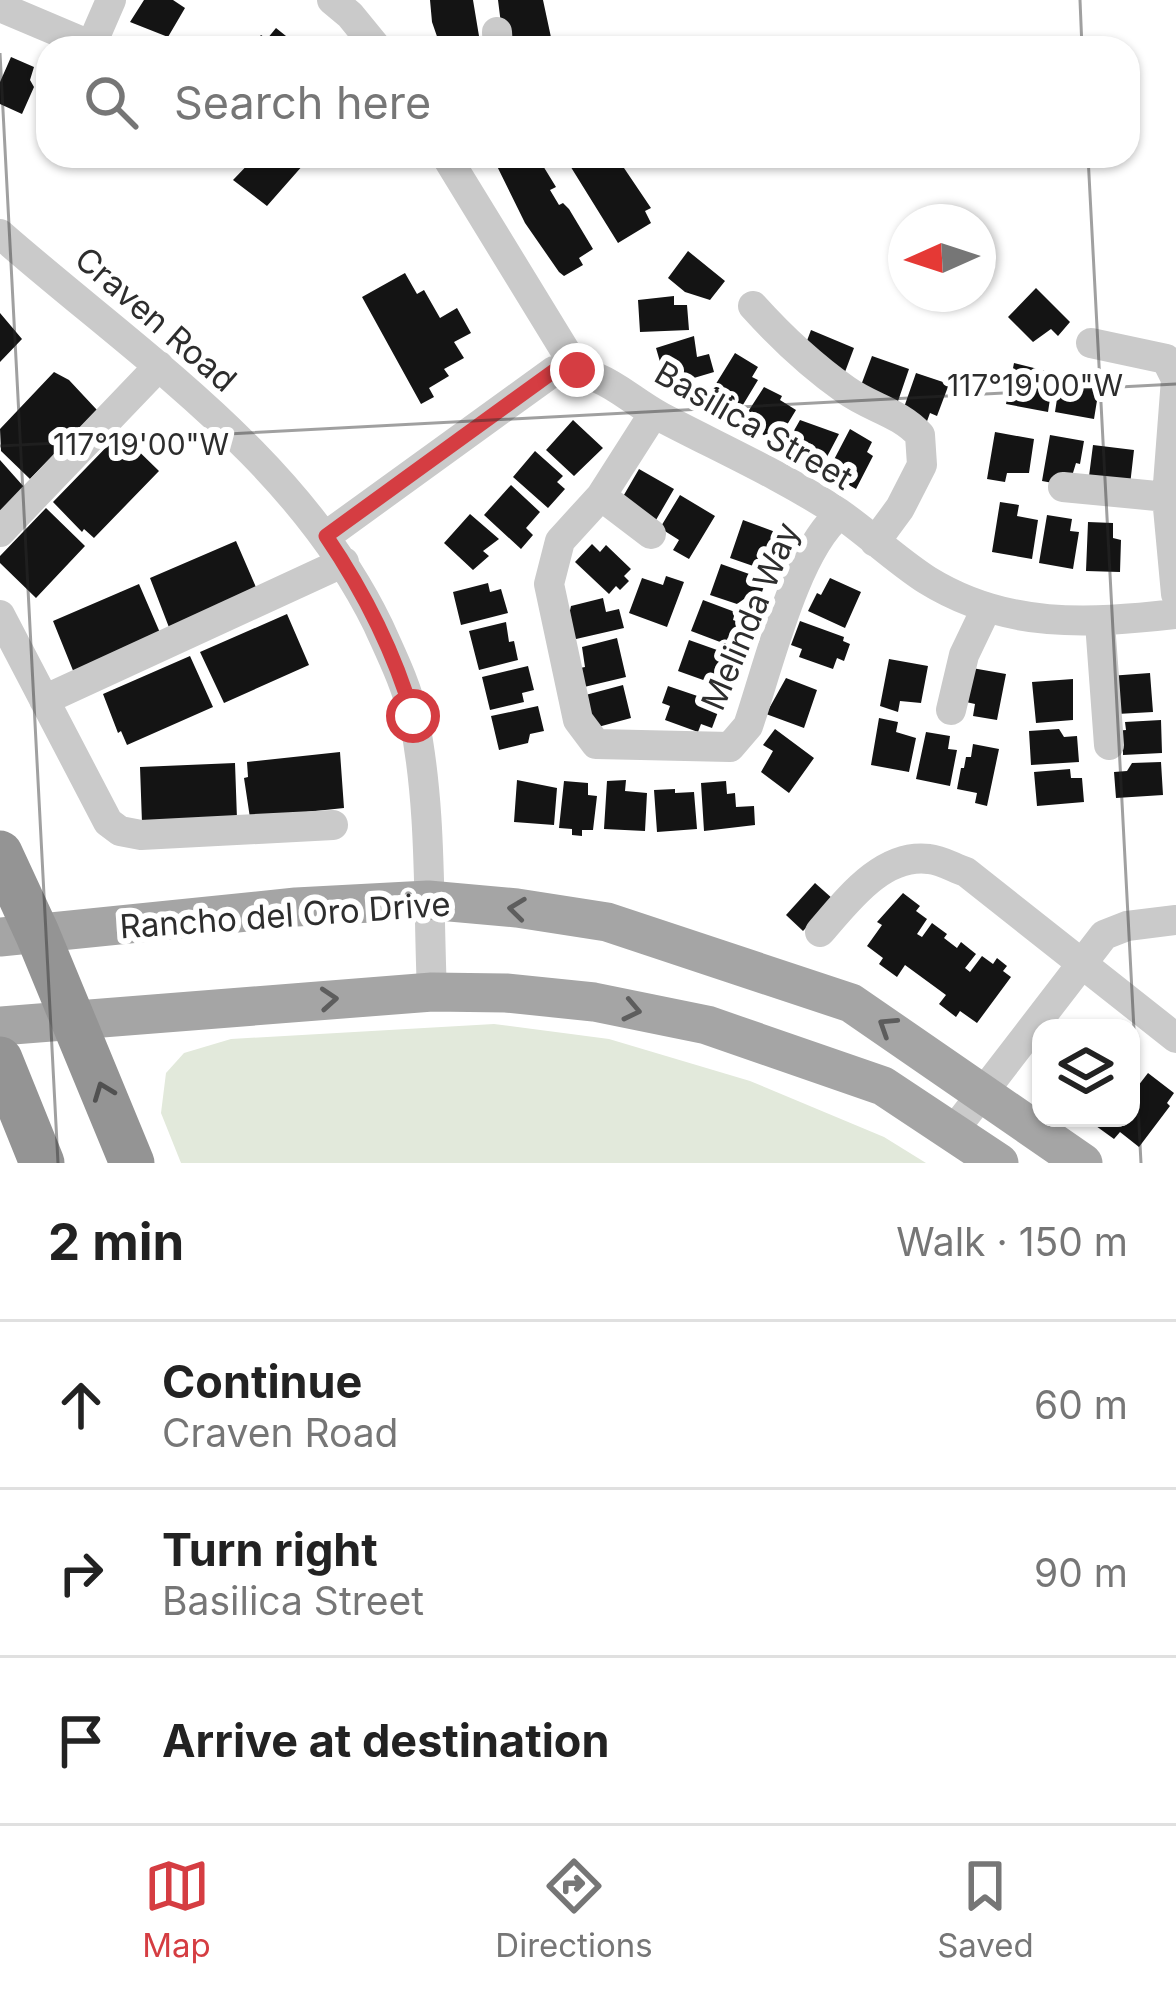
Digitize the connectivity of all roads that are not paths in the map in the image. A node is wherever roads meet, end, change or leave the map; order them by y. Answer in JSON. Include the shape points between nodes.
{"nodes":[{"id":1,"x":111,"y":0,"type":"edge"},
{"id":2,"x":347,"y":5,"type":"edge"},
{"id":3,"x":0,"y":7,"type":"edge"},
{"id":4,"x":68,"y":36,"type":"edge"},
{"id":5,"x":98,"y":36,"type":"edge"},
{"id":6,"x":369,"y":36,"type":"edge"},
{"id":7,"x":453,"y":168,"type":"edge"},
{"id":8,"x":4,"y":245,"type":"edge"},
{"id":9,"x":753,"y":306,"type":"dead end"},
{"id":10,"x":1091,"y":343,"type":"dead end"},
{"id":11,"x":159,"y":366,"type":"junction"},
{"id":12,"x":577,"y":370,"type":"junction"},
{"id":13,"x":1174,"y":404,"type":"edge"},
{"id":14,"x":654,"y":413,"type":"junction"},
{"id":15,"x":1063,"y":487,"type":"dead end"},
{"id":16,"x":601,"y":496,"type":"junction"},
{"id":17,"x":1167,"y":496,"type":"junction"},
{"id":18,"x":840,"y":514,"type":"junction"},
{"id":19,"x":0,"y":532,"type":"edge"},
{"id":20,"x":651,"y":533,"type":"dead end"},
{"id":21,"x":326,"y":536,"type":"junction"},
{"id":22,"x":875,"y":542,"type":"junction"},
{"id":23,"x":344,"y":562,"type":"junction"},
{"id":24,"x":1176,"y":594,"type":"edge"},
{"id":25,"x":986,"y":609,"type":"junction"},
{"id":26,"x":1176,"y":614,"type":"edge"},
{"id":27,"x":0,"y":615,"type":"edge"},
{"id":28,"x":1100,"y":623,"type":"junction"},
{"id":29,"x":44,"y":700,"type":"junction"},
{"id":30,"x":951,"y":710,"type":"dead end"},
{"id":31,"x":1109,"y":745,"type":"dead end"},
{"id":32,"x":333,"y":825,"type":"dead end"},
{"id":33,"x":0,"y":853,"type":"edge"},
{"id":34,"x":428,"y":900,"type":"junction"},
{"id":35,"x":1176,"y":920,"type":"edge"},
{"id":36,"x":820,"y":932,"type":"dead end"},
{"id":37,"x":19,"y":935,"type":"edge"},
{"id":38,"x":1079,"y":963,"type":"junction"},
{"id":39,"x":432,"y":992,"type":"junction"},
{"id":40,"x":74,"y":1019,"type":"junction"},
{"id":41,"x":0,"y":1026,"type":"edge"},
{"id":42,"x":1176,"y":1037,"type":"edge"},
{"id":43,"x":0,"y":1059,"type":"edge"},
{"id":44,"x":983,"y":1093,"type":"junction"},
{"id":45,"x":954,"y":1130,"type":"junction"},
{"id":46,"x":41,"y":1163,"type":"edge"},
{"id":47,"x":131,"y":1163,"type":"edge"},
{"id":48,"x":999,"y":1163,"type":"edge"},
{"id":49,"x":1083,"y":1163,"type":"edge"}],
"edges":[{"from":1,"to":5,"type":"street"},
{"from":2,"to":6,"type":"street"},
{"from":3,"to":4,"type":"street"},
{"from":7,"to":12,"type":"street"},
{"from":8,"to":11,"type":"street","name":"Craven Road"},
{"from":9,"to":22,"type":"street","via":[[850,393],[904,418],[920,435],[922,465]]},
{"from":10,"to":13,"type":"street","via":[[1166,359],[1176,379]]},
{"from":11,"to":19,"type":"street"},
{"from":11,"to":21,"type":"street","name":"Craven Road","via":[[263,461]]},
{"from":12,"to":14,"type":"street","name":"Basilica Street"},
{"from":12,"to":21,"type":"street","via":[[554,371]]},
{"from":13,"to":17,"type":"street"},
{"from":14,"to":16,"type":"street","name":"Melinda Way"},
{"from":14,"to":18,"type":"street","name":"Basilica Street"},
{"from":15,"to":17,"type":"street"},
{"from":16,"to":18,"type":"street","name":"Melinda Way","via":[[560,541],[549,584],[578,720],[596,744],[730,747],[748,726],[808,555]]},
{"from":16,"to":20,"type":"street"},
{"from":17,"to":24,"type":"street"},
{"from":18,"to":22,"type":"street","name":"Basilica Street"},
{"from":21,"to":23,"type":"street","name":"Craven Road"},
{"from":22,"to":25,"type":"street","name":"Basilica Street","via":[[928,581]]},
{"from":23,"to":29,"type":"street"},
{"from":23,"to":34,"type":"street","name":"Craven Road","via":[[399,669],[413,716],[427,800]]},
{"from":25,"to":28,"type":"street","name":"Basilica Street"},
{"from":25,"to":30,"type":"street"},
{"from":26,"to":28,"type":"street","name":"Basilica Street"},
{"from":27,"to":29,"type":"street"},
{"from":28,"to":31,"type":"street"},
{"from":29,"to":32,"type":"street","via":[[120,831]]},
{"from":33,"to":37,"type":"highway"},
{"from":34,"to":37,"type":"main road","name":"Rancho del Oro Drive"},
{"from":34,"to":39,"type":"street","name":"Craven Road"},
{"from":44,"to":34,"type":"main road","name":"Rancho del Oro Drive","one_way":true,"via":[[850,1003],[724,958],[608,922]]},
{"from":35,"to":38,"type":"street","via":[[1104,934]]},
{"from":36,"to":38,"type":"street","via":[[859,887],[901,860],[931,859],[966,872]]},
{"from":37,"to":40,"type":"highway"},
{"from":38,"to":42,"type":"street"},
{"from":38,"to":44,"type":"street"},
{"from":40,"to":39,"type":"main road","one_way":true},
{"from":39,"to":45,"type":"main road","one_way":true,"via":[[594,1002],[707,1025],[883,1086]]},
{"from":40,"to":41,"type":"main road"},
{"from":47,"to":40,"type":"highway","one_way":true},
{"from":43,"to":46,"type":"highway"},
{"from":44,"to":45,"type":"street"},
{"from":44,"to":49,"type":"main road","name":"Rancho del Oro Drive"},
{"from":45,"to":48,"type":"main road"}]}
